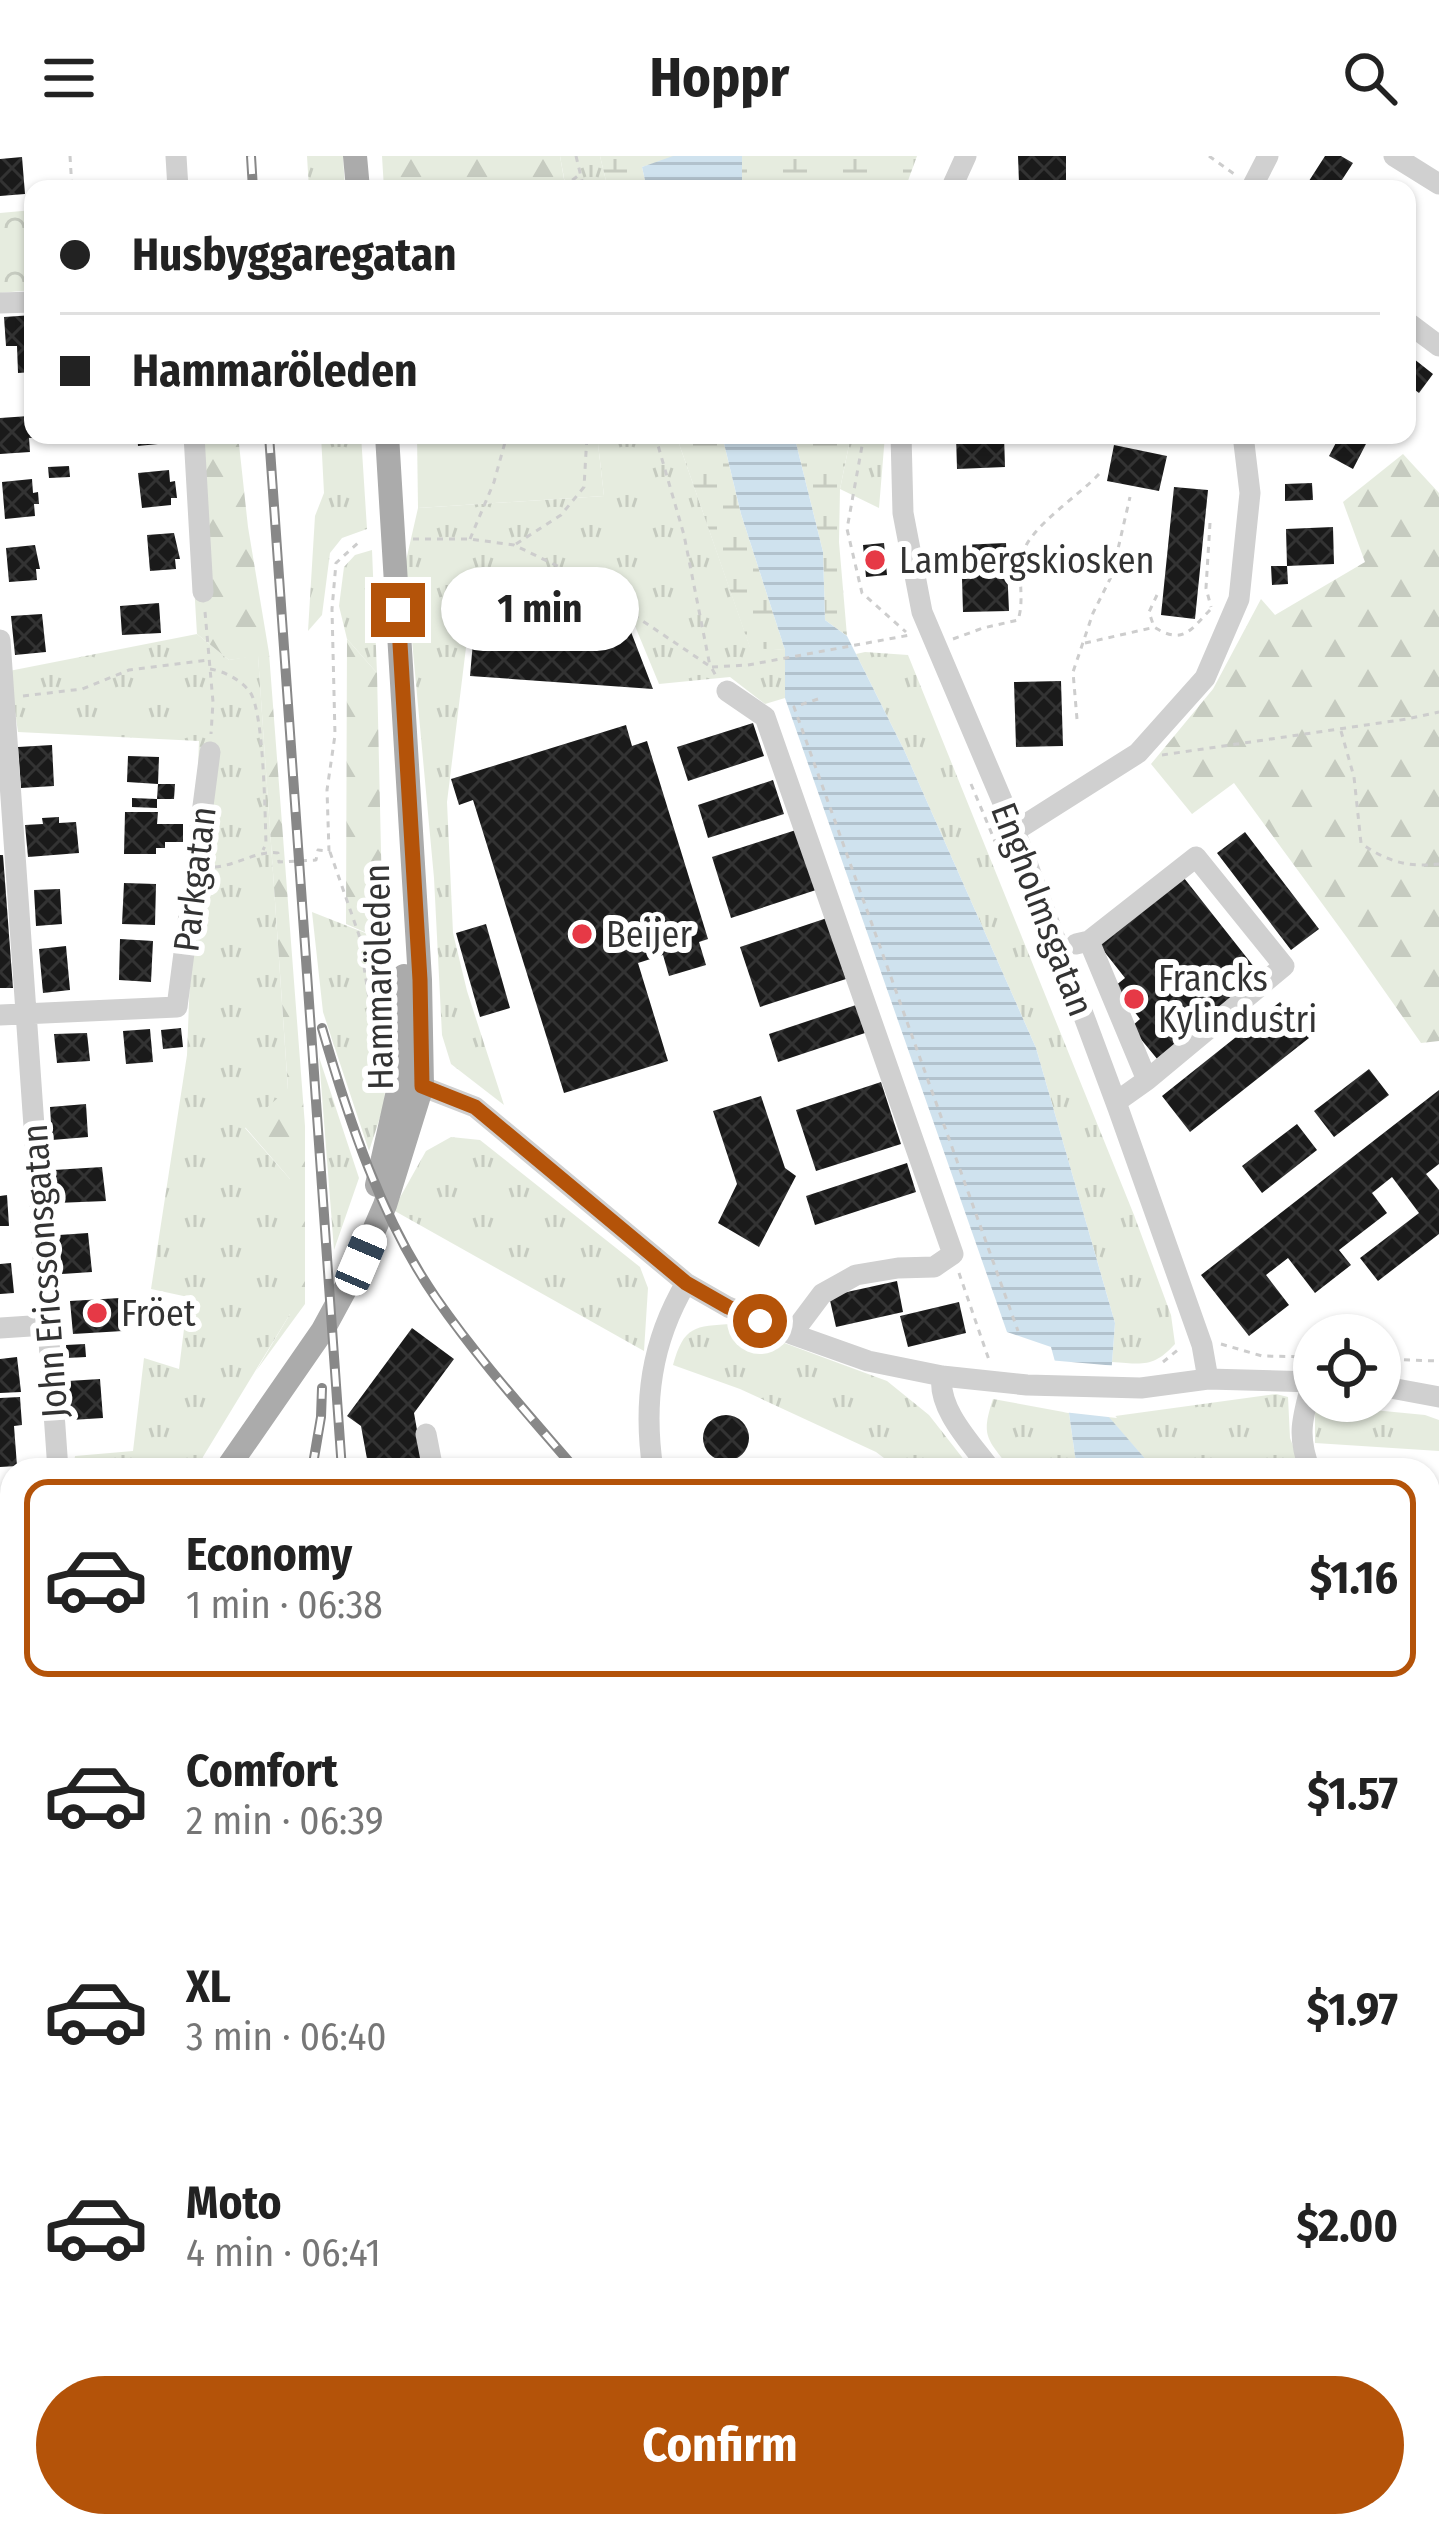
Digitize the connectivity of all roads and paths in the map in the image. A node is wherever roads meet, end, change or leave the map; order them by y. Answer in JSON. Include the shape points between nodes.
{"nodes":[{"id":1,"x":576,"y":156,"type":"edge"},
{"id":2,"x":1209,"y":156,"type":"edge"},
{"id":3,"x":1394,"y":156,"type":"edge"},
{"id":4,"x":579,"y":176,"type":"junction"},
{"id":5,"x":573,"y":180,"type":"edge"},
{"id":6,"x":581,"y":180,"type":"edge"},
{"id":7,"x":1240,"y":180,"type":"edge"},
{"id":8,"x":1439,"y":184,"type":"edge"},
{"id":9,"x":195,"y":444,"type":"edge"},
{"id":10,"x":374,"y":444,"type":"edge"},
{"id":11,"x":388,"y":444,"type":"edge"},
{"id":12,"x":505,"y":444,"type":"edge"},
{"id":13,"x":586,"y":444,"type":"edge"},
{"id":14,"x":658,"y":444,"type":"edge"},
{"id":15,"x":861,"y":444,"type":"edge"},
{"id":16,"x":901,"y":444,"type":"edge"},
{"id":17,"x":1244,"y":444,"type":"edge"},
{"id":18,"x":1100,"y":473,"type":"dead end"},
{"id":19,"x":1130,"y":497,"type":"dead end"},
{"id":20,"x":1210,"y":524,"type":"dead end"},
{"id":21,"x":405,"y":539,"type":"dead end"},
{"id":22,"x":470,"y":539,"type":"junction"},
{"id":23,"x":360,"y":541,"type":"dead end"},
{"id":24,"x":514,"y":544,"type":"junction"},
{"id":25,"x":203,"y":592,"type":"joint"},
{"id":26,"x":1156,"y":595,"type":"dead end"},
{"id":27,"x":1154,"y":627,"type":"junction"},
{"id":28,"x":0,"y":640,"type":"edge"},
{"id":29,"x":1083,"y":644,"type":"junction"},
{"id":30,"x":935,"y":645,"type":"junction"},
{"id":31,"x":209,"y":660,"type":"junction"},
{"id":32,"x":710,"y":668,"type":"junction"},
{"id":33,"x":210,"y":669,"type":"junction"},
{"id":34,"x":727,"y":691,"type":"dead end"},
{"id":35,"x":818,"y":699,"type":"dead end"},
{"id":36,"x":4,"y":705,"type":"edge"},
{"id":37,"x":1439,"y":712,"type":"edge"},
{"id":38,"x":1077,"y":719,"type":"dead end"},
{"id":39,"x":1340,"y":729,"type":"junction"},
{"id":40,"x":210,"y":752,"type":"joint"},
{"id":41,"x":1130,"y":759,"type":"junction"},
{"id":42,"x":972,"y":787,"type":"dead end"},
{"id":43,"x":1015,"y":831,"type":"junction"},
{"id":44,"x":329,"y":850,"type":"junction"},
{"id":45,"x":263,"y":851,"type":"junction"},
{"id":46,"x":1439,"y":864,"type":"edge"},
{"id":47,"x":196,"y":866,"type":"junction"},
{"id":48,"x":1008,"y":874,"type":"dead end"},
{"id":49,"x":1089,"y":940,"type":"junction"},
{"id":50,"x":1058,"y":949,"type":"junction"},
{"id":51,"x":27,"y":1013,"type":"junction"},
{"id":52,"x":0,"y":1015,"type":"edge"},
{"id":53,"x":409,"y":1076,"type":"junction"},
{"id":54,"x":1147,"y":1080,"type":"junction"},
{"id":55,"x":1116,"y":1102,"type":"junction"},
{"id":56,"x":953,"y":1254,"type":"junction"},
{"id":57,"x":686,"y":1283,"type":"junction"},
{"id":58,"x":46,"y":1324,"type":"junction"},
{"id":59,"x":0,"y":1328,"type":"edge"},
{"id":60,"x":1018,"y":1331,"type":"dead end"},
{"id":61,"x":791,"y":1334,"type":"junction"},
{"id":62,"x":1202,"y":1345,"type":"junction"},
{"id":63,"x":1293,"y":1356,"type":"edge"},
{"id":64,"x":989,"y":1360,"type":"dead end"},
{"id":65,"x":1401,"y":1360,"type":"edge"},
{"id":66,"x":1439,"y":1361,"type":"edge"},
{"id":67,"x":942,"y":1376,"type":"junction"},
{"id":68,"x":1146,"y":1379,"type":"junction"},
{"id":69,"x":1208,"y":1379,"type":"junction"},
{"id":70,"x":1293,"y":1381,"type":"edge"},
{"id":71,"x":1439,"y":1383,"type":"edge"},
{"id":72,"x":1401,"y":1385,"type":"edge"},
{"id":73,"x":1401,"y":1390,"type":"edge"},
{"id":74,"x":1439,"y":1397,"type":"edge"},
{"id":75,"x":1301,"y":1422,"type":"edge"},
{"id":76,"x":426,"y":1434,"type":"dead end"},
{"id":77,"x":57,"y":1458,"type":"edge"},
{"id":78,"x":217,"y":1458,"type":"edge"},
{"id":79,"x":234,"y":1458,"type":"edge"},
{"id":80,"x":431,"y":1458,"type":"edge"},
{"id":81,"x":652,"y":1458,"type":"edge"},
{"id":82,"x":983,"y":1458,"type":"edge"},
{"id":83,"x":1305,"y":1458,"type":"edge"}],
"edges":[{"from":1,"to":4,"type":"path"},
{"from":2,"to":7,"type":"path"},
{"from":3,"to":8,"type":"street"},
{"from":4,"to":5,"type":"path"},
{"from":4,"to":6,"type":"path"},
{"from":9,"to":25,"type":"street"},
{"from":10,"to":53,"type":"main road","name":"Hammaröleden"},
{"from":11,"to":53,"type":"main road","name":"Hammaröleden","via":[[420,980]]},
{"from":12,"to":22,"type":"path"},
{"from":13,"to":24,"type":"path","via":[[584,488]]},
{"from":14,"to":32,"type":"path"},
{"from":15,"to":32,"type":"path","via":[[847,529],[862,592],[910,635]]},
{"from":16,"to":30,"type":"street","name":"Engholmsgatan","via":[[903,513]]},
{"from":17,"to":41,"type":"street","via":[[1250,493],[1239,599],[1204,678]]},
{"from":18,"to":30,"type":"path","via":[[1027,542],[1018,620]]},
{"from":19,"to":29,"type":"path","via":[[1112,575]]},
{"from":20,"to":27,"type":"path","via":[[1211,609],[1183,636]]},
{"from":21,"to":22,"type":"path"},
{"from":22,"to":24,"type":"path"},
{"from":23,"to":44,"type":"path","via":[[336,562]]},
{"from":24,"to":32,"type":"path","via":[[570,572]]},
{"from":25,"to":31,"type":"path"},
{"from":26,"to":27,"type":"path"},
{"from":27,"to":29,"type":"path"},
{"from":28,"to":36,"type":"street","name":"John Ericssonsgatan"},
{"from":29,"to":38,"type":"path","via":[[1073,672]]},
{"from":30,"to":43,"type":"street","name":"Engholmsgatan"},
{"from":31,"to":33,"type":"path"},
{"from":31,"to":36,"type":"path","via":[[129,670]]},
{"from":33,"to":40,"type":"path"},
{"from":33,"to":45,"type":"path","via":[[224,670],[250,692],[257,711]]},
{"from":34,"to":56,"type":"street","via":[[765,718]]},
{"from":35,"to":60,"type":"path","via":[[794,706]]},
{"from":36,"to":51,"type":"street","name":"John Ericssonsgatan"},
{"from":37,"to":39,"type":"path"},
{"from":39,"to":41,"type":"path"},
{"from":39,"to":46,"type":"path","via":[[1361,843],[1389,860]]},
{"from":40,"to":47,"type":"street","name":"Parkgatan"},
{"from":41,"to":43,"type":"street"},
{"from":42,"to":48,"type":"path"},
{"from":43,"to":50,"type":"street","name":"Engholmsgatan"},
{"from":44,"to":45,"type":"path","via":[[299,862]]},
{"from":44,"to":53,"type":"path","via":[[359,935],[375,1037]]},
{"from":45,"to":47,"type":"path","via":[[230,866]]},
{"from":47,"to":51,"type":"street","name":"Parkgatan","via":[[177,1007]]},
{"from":49,"to":50,"type":"street"},
{"from":49,"to":54,"type":"street"},
{"from":49,"to":54,"type":"street","via":[[1196,856],[1284,966]]},
{"from":50,"to":55,"type":"street","name":"Engholmsgatan"},
{"from":51,"to":52,"type":"street"},
{"from":51,"to":58,"type":"street","name":"John Ericssonsgatan"},
{"from":53,"to":57,"type":"street","via":[[475,1107]]},
{"from":53,"to":78,"type":"main road","name":"Hammaröleden","via":[[356,1239],[320,1309]]},
{"from":53,"to":79,"type":"main road","name":"Hammaröleden","via":[[385,1205],[361,1260]]},
{"from":54,"to":55,"type":"street"},
{"from":55,"to":62,"type":"street","name":"Engholmsgatan"},
{"from":56,"to":61,"type":"street","via":[[934,1267],[856,1275],[821,1294]]},
{"from":56,"to":64,"type":"path"},
{"from":57,"to":61,"type":"street"},
{"from":57,"to":81,"type":"street","via":[[651,1372]]},
{"from":58,"to":59,"type":"street"},
{"from":58,"to":77,"type":"street","name":"John Ericssonsgatan"},
{"from":61,"to":67,"type":"street"},
{"from":62,"to":63,"type":"path"},
{"from":62,"to":68,"type":"path","via":[[1184,1341]]},
{"from":62,"to":69,"type":"street","name":"Engholmsgatan"},
{"from":65,"to":66,"type":"path"},
{"from":67,"to":68,"type":"street","via":[[1016,1384]]},
{"from":67,"to":82,"type":"street","via":[[940,1391]]},
{"from":68,"to":69,"type":"street"},
{"from":69,"to":70,"type":"street"},
{"from":71,"to":72,"type":"street"},
{"from":73,"to":74,"type":"street"},
{"from":75,"to":83,"type":"street"},
{"from":76,"to":80,"type":"street"}]}
